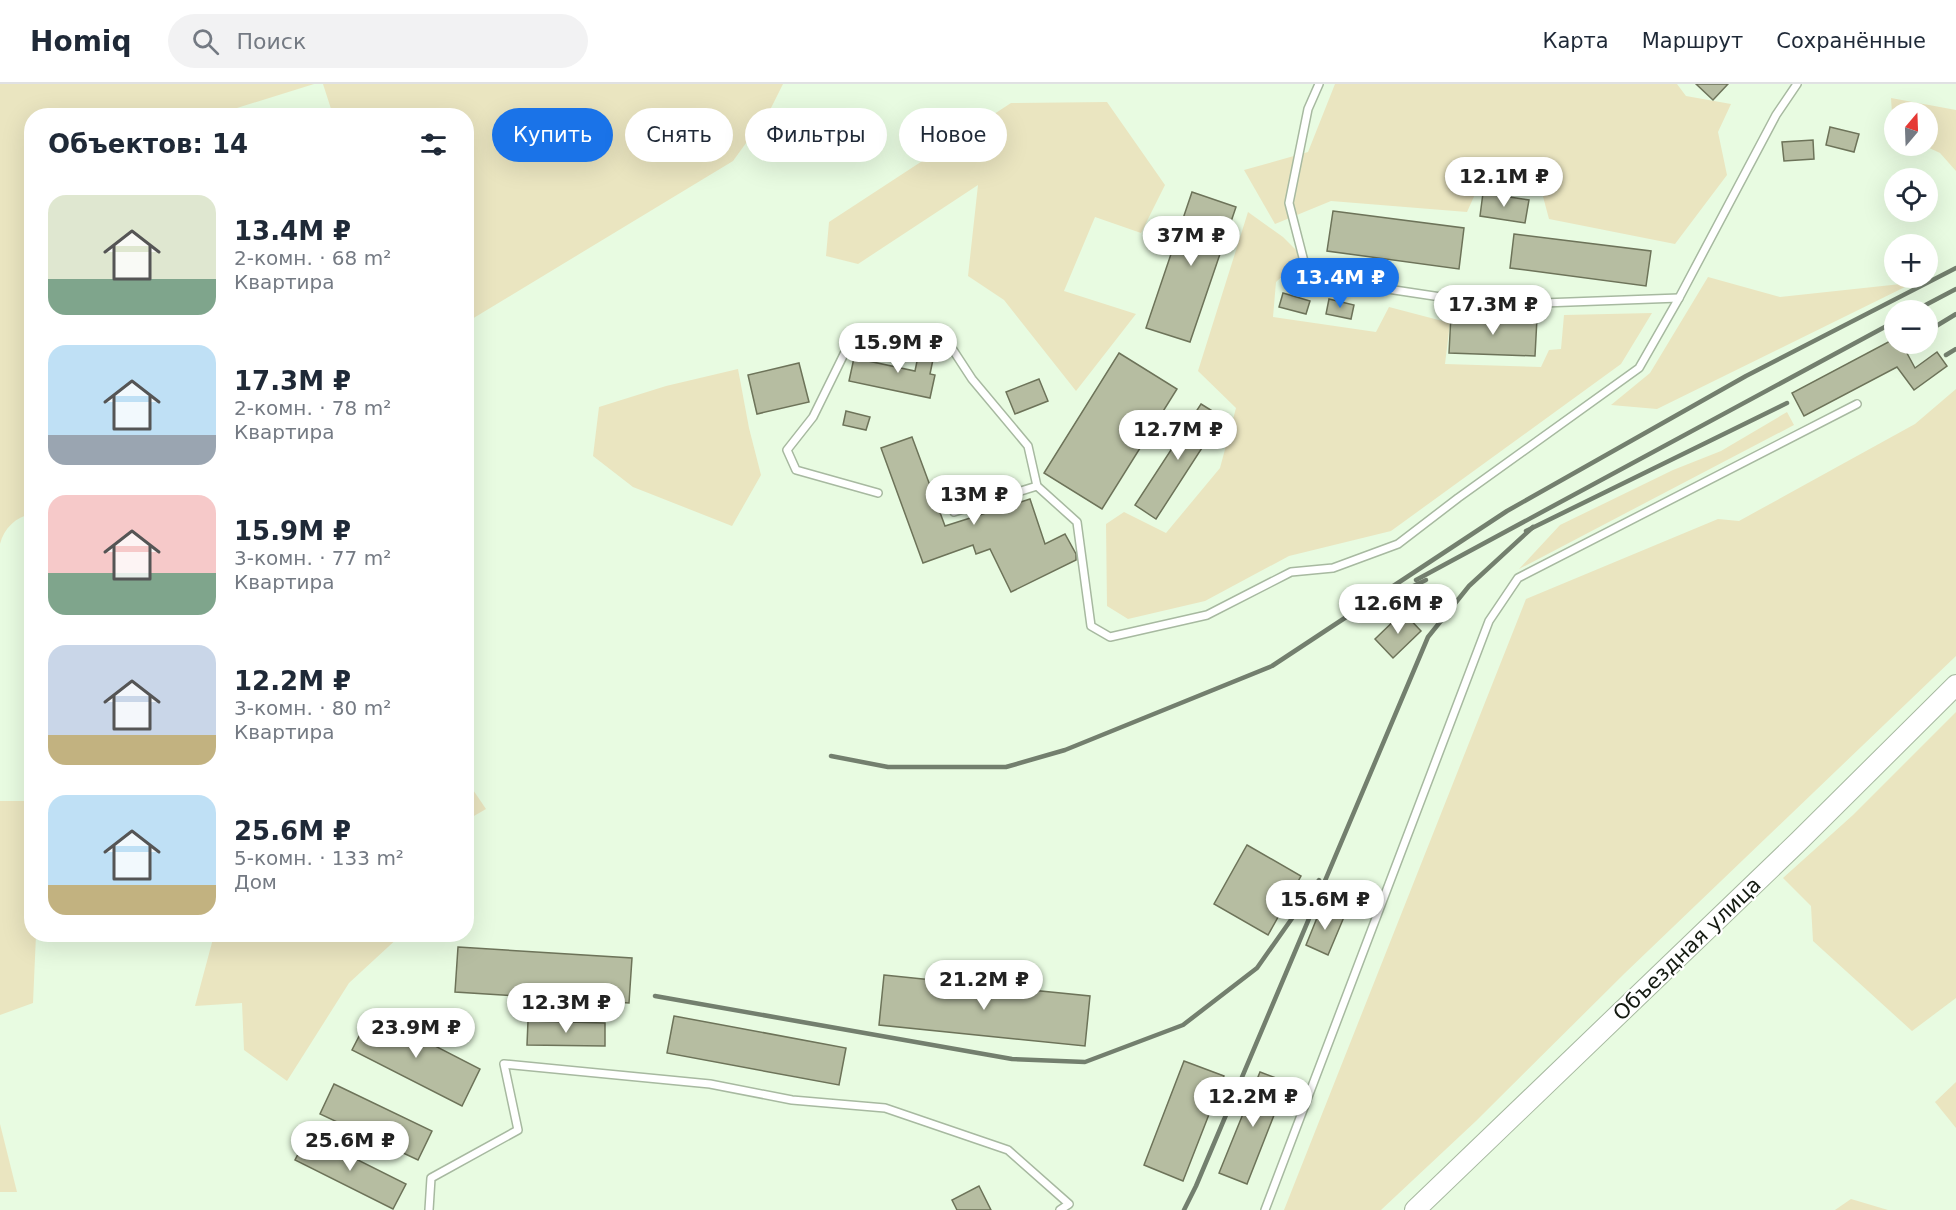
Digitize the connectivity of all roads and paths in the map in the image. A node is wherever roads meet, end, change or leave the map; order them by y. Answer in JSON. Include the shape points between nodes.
{"nodes":[{"id":1,"x":1319,"y":84,"type":"edge"},
{"id":2,"x":1797,"y":84,"type":"edge"},
{"id":3,"x":1679,"y":297,"type":"junction"},
{"id":4,"x":1857,"y":404,"type":"dead end"},
{"id":5,"x":1036,"y":486,"type":"junction"},
{"id":6,"x":878,"y":493,"type":"dead end"},
{"id":7,"x":954,"y":512,"type":"dead end"},
{"id":8,"x":1956,"y":685,"type":"edge"},
{"id":9,"x":1071,"y":1207,"type":"edge"},
{"id":10,"x":429,"y":1210,"type":"edge"},
{"id":11,"x":1060,"y":1210,"type":"edge"},
{"id":12,"x":1265,"y":1210,"type":"edge"},
{"id":13,"x":1415,"y":1210,"type":"edge"}],
"edges":[{"from":1,"to":3,"type":"lane","via":[[1308,109],[1289,203],[1308,277],[1454,299],[1544,303]]},
{"from":2,"to":3,"type":"lane","via":[[1776,115]]},
{"from":3,"to":5,"type":"lane","via":[[1639,368],[1398,544],[1333,568],[1291,572],[1207,615],[1110,637],[1091,626],[1077,522]]},
{"from":4,"to":12,"type":"lane","via":[[1518,578],[1489,621]]},
{"from":5,"to":6,"type":"lane","via":[[1028,446],[972,379],[940,330],[862,338],[846,350],[813,417],[787,450],[796,470]]},
{"from":5,"to":7,"type":"lane"},
{"from":8,"to":13,"type":"main road","name":"Объездная улица"},
{"from":9,"to":10,"type":"lane","via":[[1008,1150],[885,1108],[792,1100],[710,1084],[504,1064],[518,1130],[431,1178]]},
{"from":9,"to":11,"type":"lane"}]}
